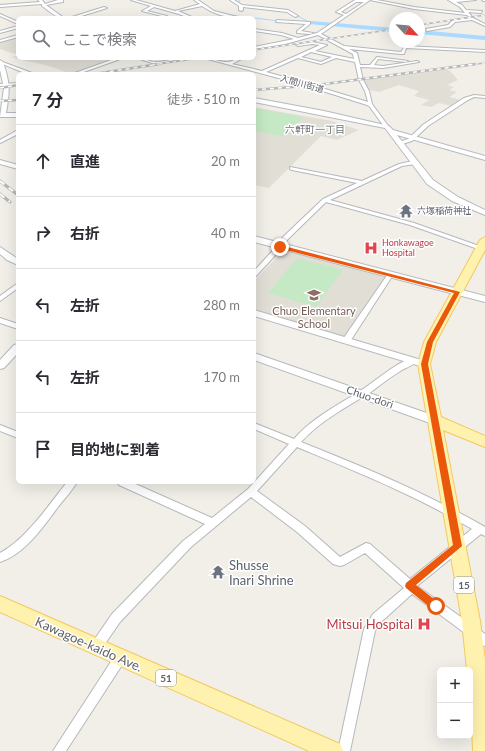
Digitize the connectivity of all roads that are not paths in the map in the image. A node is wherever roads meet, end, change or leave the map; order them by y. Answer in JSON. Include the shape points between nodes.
{"nodes":[{"id":1,"x":60,"y":0,"type":"edge"},
{"id":2,"x":133,"y":0,"type":"edge"},
{"id":3,"x":196,"y":0,"type":"edge"},
{"id":4,"x":232,"y":0,"type":"edge"},
{"id":5,"x":370,"y":0,"type":"edge"},
{"id":6,"x":450,"y":0,"type":"edge"},
{"id":7,"x":474,"y":0,"type":"edge"},
{"id":8,"x":41,"y":3,"type":"edge"},
{"id":9,"x":456,"y":4,"type":"junction"},
{"id":10,"x":202,"y":5,"type":"junction"},
{"id":11,"x":0,"y":6,"type":"edge"},
{"id":12,"x":154,"y":6,"type":"junction"},
{"id":13,"x":240,"y":6,"type":"junction"},
{"id":14,"x":105,"y":8,"type":"dead end"},
{"id":15,"x":464,"y":11,"type":"junction"},
{"id":16,"x":174,"y":12,"type":"junction"},
{"id":17,"x":481,"y":12,"type":"dead end"},
{"id":18,"x":469,"y":14,"type":"junction"},
{"id":19,"x":295,"y":15,"type":"dead end"},
{"id":20,"x":347,"y":15,"type":"junction"},
{"id":21,"x":0,"y":16,"type":"edge"},
{"id":22,"x":58,"y":16,"type":"edge"},
{"id":23,"x":79,"y":16,"type":"edge"},
{"id":24,"x":165,"y":16,"type":"edge"},
{"id":25,"x":186,"y":16,"type":"edge"},
{"id":26,"x":233,"y":16,"type":"edge"},
{"id":27,"x":238,"y":16,"type":"edge"},
{"id":28,"x":472,"y":19,"type":"junction"},
{"id":29,"x":16,"y":21,"type":"edge"},
{"id":30,"x":277,"y":21,"type":"dead end"},
{"id":31,"x":485,"y":25,"type":"edge"},
{"id":32,"x":16,"y":28,"type":"edge"},
{"id":33,"x":256,"y":30,"type":"edge"},
{"id":34,"x":427,"y":30,"type":"dead end"},
{"id":35,"x":0,"y":32,"type":"edge"},
{"id":36,"x":318,"y":34,"type":"junction"},
{"id":37,"x":0,"y":35,"type":"edge"},
{"id":38,"x":16,"y":36,"type":"edge"},
{"id":39,"x":9,"y":38,"type":"junction"},
{"id":40,"x":297,"y":39,"type":"junction"},
{"id":41,"x":0,"y":41,"type":"edge"},
{"id":42,"x":298,"y":45,"type":"dead end"},
{"id":43,"x":324,"y":45,"type":"junction"},
{"id":44,"x":343,"y":47,"type":"junction"},
{"id":45,"x":256,"y":48,"type":"edge"},
{"id":46,"x":311,"y":51,"type":"junction"},
{"id":47,"x":485,"y":51,"type":"edge"},
{"id":48,"x":325,"y":55,"type":"junction"},
{"id":49,"x":298,"y":57,"type":"junction"},
{"id":50,"x":334,"y":57,"type":"junction"},
{"id":51,"x":115,"y":60,"type":"edge"},
{"id":52,"x":145,"y":60,"type":"edge"},
{"id":53,"x":172,"y":60,"type":"edge"},
{"id":54,"x":214,"y":60,"type":"edge"},
{"id":55,"x":237,"y":60,"type":"edge"},
{"id":56,"x":0,"y":62,"type":"edge"},
{"id":57,"x":357,"y":63,"type":"junction"},
{"id":58,"x":228,"y":64,"type":"junction"},
{"id":59,"x":372,"y":66,"type":"junction"},
{"id":60,"x":26,"y":72,"type":"edge"},
{"id":61,"x":80,"y":72,"type":"edge"},
{"id":62,"x":261,"y":73,"type":"junction"},
{"id":63,"x":16,"y":84,"type":"edge"},
{"id":64,"x":3,"y":85,"type":"edge"},
{"id":65,"x":485,"y":97,"type":"edge"},
{"id":66,"x":256,"y":100,"type":"edge"},
{"id":67,"x":369,"y":104,"type":"junction"},
{"id":68,"x":16,"y":114,"type":"edge"},
{"id":69,"x":1,"y":115,"type":"edge"},
{"id":70,"x":388,"y":129,"type":"junction"},
{"id":71,"x":16,"y":133,"type":"edge"},
{"id":72,"x":413,"y":137,"type":"junction"},
{"id":73,"x":0,"y":142,"type":"edge"},
{"id":74,"x":399,"y":143,"type":"junction"},
{"id":75,"x":485,"y":158,"type":"edge"},
{"id":76,"x":0,"y":162,"type":"edge"},
{"id":77,"x":413,"y":163,"type":"junction"},
{"id":78,"x":16,"y":168,"type":"edge"},
{"id":79,"x":292,"y":168,"type":"dead end"},
{"id":80,"x":363,"y":183,"type":"junction"},
{"id":81,"x":325,"y":200,"type":"junction"},
{"id":82,"x":485,"y":213,"type":"edge"},
{"id":83,"x":256,"y":240,"type":"edge"},
{"id":84,"x":483,"y":244,"type":"edge"},
{"id":85,"x":280,"y":247,"type":"junction"},
{"id":86,"x":2,"y":255,"type":"edge"},
{"id":87,"x":16,"y":261,"type":"edge"},
{"id":88,"x":256,"y":273,"type":"edge"},
{"id":89,"x":390,"y":275,"type":"junction"},
{"id":90,"x":16,"y":287,"type":"edge"},
{"id":91,"x":458,"y":292,"type":"junction"},
{"id":92,"x":0,"y":299,"type":"edge"},
{"id":93,"x":485,"y":299,"type":"edge"},
{"id":94,"x":256,"y":314,"type":"edge"},
{"id":95,"x":0,"y":320,"type":"edge"},
{"id":96,"x":16,"y":326,"type":"edge"},
{"id":97,"x":346,"y":341,"type":"junction"},
{"id":98,"x":16,"y":349,"type":"edge"},
{"id":99,"x":256,"y":357,"type":"edge"},
{"id":100,"x":419,"y":362,"type":"junction"},
{"id":101,"x":0,"y":366,"type":"edge"},
{"id":102,"x":361,"y":394,"type":"junction"},
{"id":103,"x":434,"y":420,"type":"junction"},
{"id":104,"x":256,"y":427,"type":"edge"},
{"id":105,"x":0,"y":428,"type":"edge"},
{"id":106,"x":16,"y":433,"type":"edge"},
{"id":107,"x":485,"y":442,"type":"edge"},
{"id":108,"x":294,"y":443,"type":"junction"},
{"id":109,"x":70,"y":484,"type":"edge"},
{"id":110,"x":126,"y":484,"type":"edge"},
{"id":111,"x":251,"y":492,"type":"junction"},
{"id":112,"x":452,"y":513,"type":"junction"},
{"id":113,"x":212,"y":523,"type":"junction"},
{"id":114,"x":482,"y":531,"type":"edge"},
{"id":115,"x":458,"y":546,"type":"junction"},
{"id":116,"x":0,"y":558,"type":"edge"},
{"id":117,"x":410,"y":587,"type":"junction"},
{"id":118,"x":0,"y":604,"type":"edge"},
{"id":119,"x":478,"y":637,"type":"edge"},
{"id":120,"x":96,"y":647,"type":"junction"},
{"id":121,"x":120,"y":658,"type":"junction"},
{"id":122,"x":59,"y":751,"type":"edge"},
{"id":123,"x":333,"y":751,"type":"edge"},
{"id":124,"x":344,"y":751,"type":"edge"},
{"id":125,"x":483,"y":751,"type":"edge"}],
"edges":[{"from":1,"to":8,"type":"street","via":[[62,1]]},
{"from":2,"to":12,"type":"street"},
{"from":3,"to":10,"type":"street"},
{"from":4,"to":13,"type":"street"},
{"from":5,"to":18,"type":"street"},
{"from":5,"to":20,"type":"street"},
{"from":5,"to":20,"type":"street","via":[[355,1],[338,12]]},
{"from":6,"to":7,"type":"street"},
{"from":6,"to":9,"type":"street"},
{"from":7,"to":9,"type":"street","via":[[475,4]]},
{"from":8,"to":11,"type":"street"},
{"from":8,"to":22,"type":"street"},
{"from":9,"to":15,"type":"street"},
{"from":10,"to":16,"type":"street"},
{"from":10,"to":26,"type":"street","via":[[213,12]]},
{"from":12,"to":16,"type":"street"},
{"from":12,"to":24,"type":"street","via":[[144,11]]},
{"from":13,"to":19,"type":"street","via":[[261,8],[258,11]]},
{"from":13,"to":27,"type":"street"},
{"from":14,"to":23,"type":"street"},
{"from":15,"to":17,"type":"street"},
{"from":15,"to":18,"type":"street"},
{"from":16,"to":25,"type":"street"},
{"from":18,"to":28,"type":"street"},
{"from":20,"to":36,"type":"street"},
{"from":21,"to":29,"type":"street"},
{"from":28,"to":31,"type":"street"},
{"from":28,"to":34,"type":"street"},
{"from":30,"to":36,"type":"street","via":[[309,24],[298,32]]},
{"from":32,"to":35,"type":"street"},
{"from":33,"to":40,"type":"street"},
{"from":36,"to":40,"type":"street"},
{"from":36,"to":44,"type":"street"},
{"from":37,"to":39,"type":"street"},
{"from":38,"to":39,"type":"street"},
{"from":39,"to":41,"type":"street"},
{"from":40,"to":45,"type":"street"},
{"from":42,"to":43,"type":"street"},
{"from":43,"to":44,"type":"street"},
{"from":43,"to":46,"type":"street"},
{"from":44,"to":47,"type":"street","via":[[401,53],[405,47]]},
{"from":44,"to":48,"type":"street"},
{"from":44,"to":57,"type":"street","via":[[355,53]]},
{"from":46,"to":48,"type":"street"},
{"from":46,"to":49,"type":"street"},
{"from":48,"to":50,"type":"street"},
{"from":49,"to":50,"type":"street","via":[[321,63]]},
{"from":49,"to":62,"type":"street"},
{"from":50,"to":57,"type":"street"},
{"from":51,"to":61,"type":"street"},
{"from":52,"to":53,"type":"street","via":[[155,63]]},
{"from":54,"to":58,"type":"street","name":"入間川街道"},
{"from":55,"to":58,"type":"street"},
{"from":56,"to":60,"type":"street"},
{"from":56,"to":64,"type":"street","via":[[5,74]]},
{"from":57,"to":59,"type":"street"},
{"from":57,"to":67,"type":"street","via":[[361,80],[368,91]]},
{"from":58,"to":62,"type":"street","name":"入間川街道"},
{"from":59,"to":59,"type":"street","via":[[377,58],[417,62],[383,67]]},
{"from":62,"to":67,"type":"street","name":"入間川街道"},
{"from":63,"to":64,"type":"street"},
{"from":64,"to":69,"type":"street","via":[[7,94]]},
{"from":65,"to":72,"type":"street","via":[[474,96],[461,102],[426,125]]},
{"from":66,"to":70,"type":"street","via":[[320,112]]},
{"from":67,"to":70,"type":"street"},
{"from":68,"to":69,"type":"street"},
{"from":70,"to":72,"type":"street"},
{"from":70,"to":74,"type":"street"},
{"from":71,"to":73,"type":"street"},
{"from":72,"to":74,"type":"street","via":[[407,142]]},
{"from":72,"to":75,"type":"street"},
{"from":74,"to":77,"type":"street"},
{"from":76,"to":78,"type":"street"},
{"from":77,"to":80,"type":"street","via":[[401,165]]},
{"from":77,"to":82,"type":"street","via":[[435,187],[465,205]]},
{"from":79,"to":80,"type":"street"},
{"from":80,"to":81,"type":"street"},
{"from":81,"to":84,"type":"street"},
{"from":81,"to":85,"type":"street","via":[[285,238]]},
{"from":83,"to":85,"type":"street"},
{"from":84,"to":91,"type":"main road","number":"15"},
{"from":85,"to":88,"type":"street"},
{"from":85,"to":89,"type":"street"},
{"from":86,"to":87,"type":"street"},
{"from":89,"to":91,"type":"street"},
{"from":89,"to":97,"type":"street"},
{"from":90,"to":92,"type":"street"},
{"from":91,"to":93,"type":"street"},
{"from":91,"to":100,"type":"main road","number":"15"},
{"from":94,"to":97,"type":"street"},
{"from":95,"to":96,"type":"street"},
{"from":97,"to":100,"type":"street"},
{"from":98,"to":101,"type":"street"},
{"from":99,"to":102,"type":"street","name":"Chuo-dori"},
{"from":100,"to":102,"type":"street","via":[[403,365]]},
{"from":100,"to":103,"type":"main road","number":"15"},
{"from":102,"to":103,"type":"street","name":"Chuo-dori"},
{"from":102,"to":108,"type":"street","via":[[325,416]]},
{"from":103,"to":107,"type":"main road","name":"Chuo-dori"},
{"from":103,"to":112,"type":"main road","number":"15"},
{"from":104,"to":108,"type":"street"},
{"from":105,"to":106,"type":"street"},
{"from":108,"to":111,"type":"street"},
{"from":108,"to":112,"type":"street","via":[[376,476]]},
{"from":109,"to":116,"type":"street","via":[[19,546]]},
{"from":110,"to":113,"type":"street"},
{"from":111,"to":113,"type":"street"},
{"from":111,"to":117,"type":"street","via":[[301,529],[337,561],[340,562],[366,547]]},
{"from":112,"to":114,"type":"street"},
{"from":112,"to":115,"type":"main road","number":"15"},
{"from":113,"to":120,"type":"street","via":[[187,544],[116,618]]},
{"from":114,"to":115,"type":"street"},
{"from":115,"to":117,"type":"street"},
{"from":115,"to":119,"type":"main road","number":"15"},
{"from":117,"to":119,"type":"street"},
{"from":117,"to":124,"type":"street","via":[[377,618],[370,629]]},
{"from":118,"to":120,"type":"main road","name":"Kawagoe-kaido Ave.","number":"51"},
{"from":119,"to":125,"type":"main road","number":"15"},
{"from":120,"to":121,"type":"main road","name":"Kawagoe-kaido Ave.","number":"51"},
{"from":121,"to":122,"type":"street"},
{"from":121,"to":123,"type":"main road","name":"Kawagoe-kaido Ave.","number":"51"}]}
